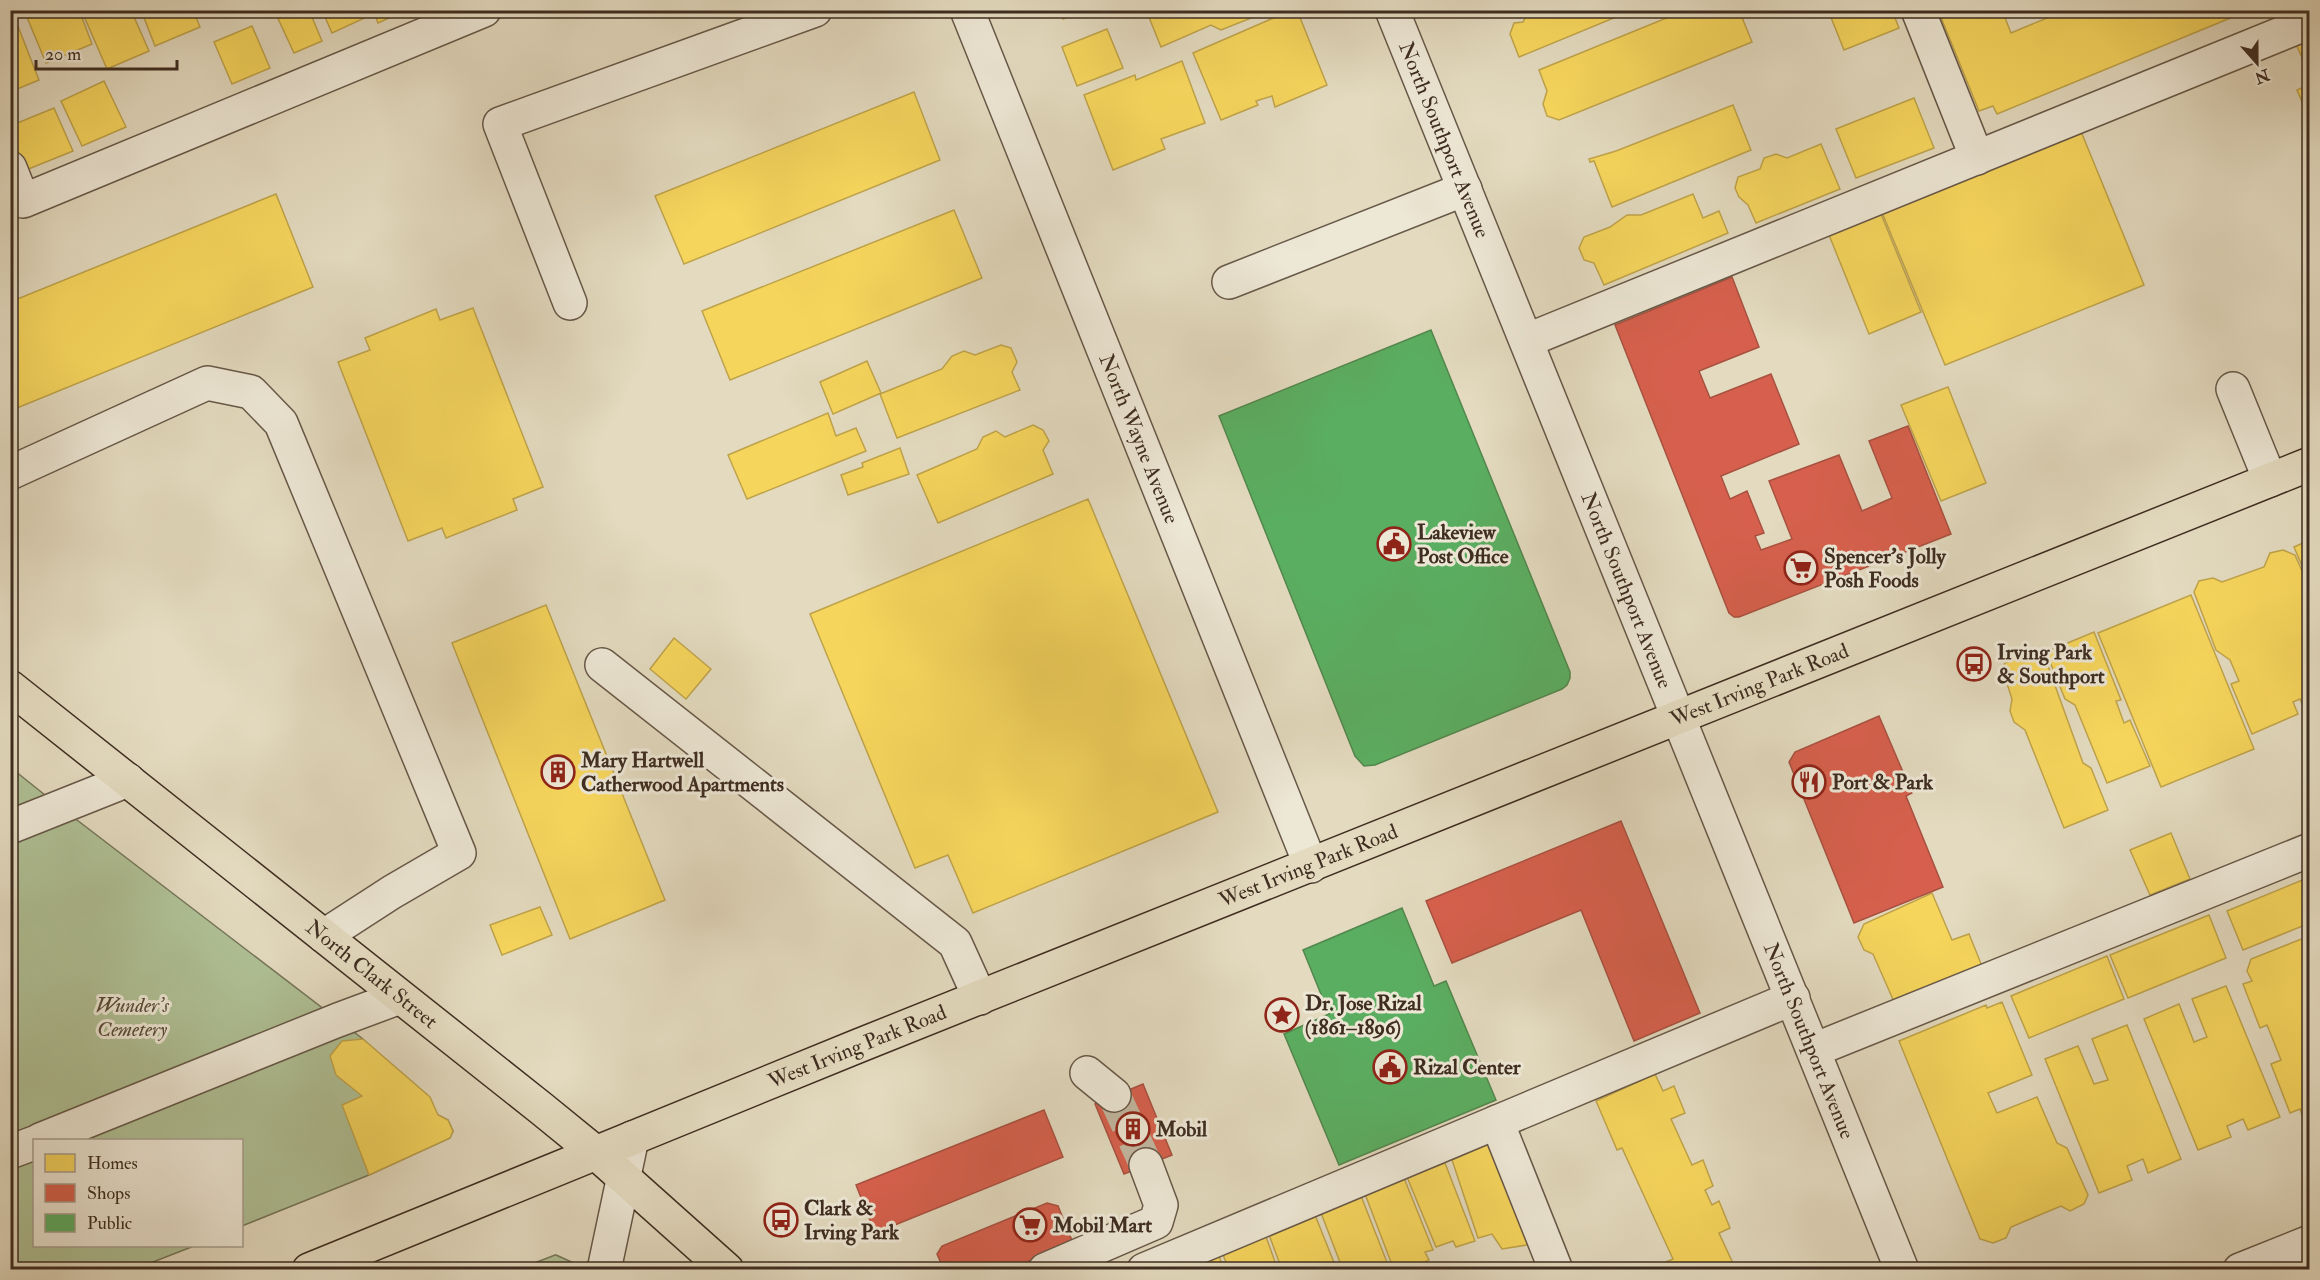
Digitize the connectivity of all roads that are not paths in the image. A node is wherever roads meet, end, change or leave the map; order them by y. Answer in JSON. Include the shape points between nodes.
{"nodes":[{"id":1,"x":484,"y":10,"type":"edge"},
{"id":2,"x":815,"y":10,"type":"edge"},
{"id":3,"x":967,"y":10,"type":"edge"},
{"id":4,"x":1392,"y":10,"type":"edge"},
{"id":5,"x":1918,"y":10,"type":"edge"},
{"id":6,"x":2310,"y":22,"type":"edge"},
{"id":7,"x":1977,"y":158,"type":"junction"},
{"id":8,"x":10,"y":168,"type":"edge"},
{"id":9,"x":1466,"y":189,"type":"junction"},
{"id":10,"x":1229,"y":282,"type":"dead end"},
{"id":11,"x":570,"y":303,"type":"dead end"},
{"id":12,"x":1528,"y":340,"type":"junction"},
{"id":13,"x":2233,"y":388,"type":"dead end"},
{"id":14,"x":2310,"y":464,"type":"edge"},
{"id":15,"x":10,"y":473,"type":"edge"},
{"id":16,"x":2270,"y":480,"type":"junction"},
{"id":17,"x":602,"y":665,"type":"dead end"},
{"id":18,"x":10,"y":687,"type":"edge"},
{"id":19,"x":1679,"y":718,"type":"junction"},
{"id":20,"x":128,"y":780,"type":"junction"},
{"id":21,"x":10,"y":827,"type":"edge"},
{"id":22,"x":2310,"y":850,"type":"edge"},
{"id":23,"x":1311,"y":866,"type":"junction"},
{"id":24,"x":324,"y":936,"type":"junction"},
{"id":25,"x":400,"y":997,"type":"junction"},
{"id":26,"x":980,"y":998,"type":"junction"},
{"id":27,"x":1792,"y":998,"type":"junction"},
{"id":28,"x":1814,"y":1050,"type":"junction"},
{"id":29,"x":1087,"y":1073,"type":"dead end"},
{"id":30,"x":1114,"y":1095,"type":"tunnel mouth"},
{"id":31,"x":1497,"y":1122,"type":"junction"},
{"id":32,"x":632,"y":1138,"type":"junction"},
{"id":33,"x":43,"y":1139,"type":"edge"},
{"id":34,"x":33,"y":1143,"type":"edge"},
{"id":35,"x":10,"y":1152,"type":"edge"},
{"id":36,"x":596,"y":1153,"type":"junction"},
{"id":37,"x":1146,"y":1165,"type":"tunnel mouth"},
{"id":38,"x":624,"y":1178,"type":"junction"},
{"id":39,"x":2310,"y":1242,"type":"edge"},
{"id":40,"x":309,"y":1269,"type":"edge"},
{"id":41,"x":604,"y":1269,"type":"edge"},
{"id":42,"x":727,"y":1269,"type":"edge"},
{"id":43,"x":1045,"y":1269,"type":"edge"},
{"id":44,"x":1144,"y":1269,"type":"edge"},
{"id":45,"x":1556,"y":1269,"type":"edge"},
{"id":46,"x":1902,"y":1269,"type":"edge"},
{"id":47,"x":2240,"y":1269,"type":"edge"}],
"edges":[{"from":1,"to":8,"type":"street","via":[[23,201]]},
{"from":2,"to":11,"type":"street","via":[[500,124]]},
{"from":3,"to":23,"type":"street","name":"North Wayne Avenue"},
{"from":4,"to":9,"type":"street","name":"North Southport Avenue"},
{"from":5,"to":7,"type":"street"},
{"from":6,"to":7,"type":"street"},
{"from":7,"to":12,"type":"street"},
{"from":9,"to":10,"type":"street"},
{"from":9,"to":12,"type":"street","name":"North Southport Avenue"},
{"from":12,"to":19,"type":"street","name":"North Southport Avenue"},
{"from":13,"to":16,"type":"street"},
{"from":14,"to":16,"type":"main road","name":"West Irving Park Road"},
{"from":15,"to":24,"type":"street","via":[[207,383],[251,392],[281,423],[459,853]]},
{"from":16,"to":19,"type":"main road","name":"West Irving Park Road"},
{"from":17,"to":26,"type":"street","via":[[955,943]]},
{"from":18,"to":20,"type":"main road","name":"North Clark Street"},
{"from":19,"to":23,"type":"main road","name":"West Irving Park Road"},
{"from":19,"to":27,"type":"street","name":"North Southport Avenue"},
{"from":20,"to":21,"type":"street"},
{"from":20,"to":24,"type":"main road","name":"North Clark Street"},
{"from":22,"to":28,"type":"street"},
{"from":23,"to":26,"type":"main road","name":"West Irving Park Road"},
{"from":24,"to":25,"type":"main road","name":"North Clark Street"},
{"from":25,"to":33,"type":"street"},
{"from":25,"to":36,"type":"main road","name":"North Clark Street"},
{"from":26,"to":32,"type":"main road","name":"West Irving Park Road"},
{"from":27,"to":28,"type":"street","name":"North Southport Avenue"},
{"from":27,"to":31,"type":"street"},
{"from":28,"to":46,"type":"street","name":"North Southport Avenue"},
{"from":29,"to":30,"type":"street"},
{"from":31,"to":44,"type":"street"},
{"from":31,"to":45,"type":"street"},
{"from":32,"to":36,"type":"main road","name":"West Irving Park Road"},
{"from":32,"to":38,"type":"street"},
{"from":34,"to":35,"type":"street"},
{"from":36,"to":38,"type":"main road","name":"North Clark Street"},
{"from":36,"to":40,"type":"main road","name":"West Irving Park Road"},
{"from":37,"to":43,"type":"street","via":[[1161,1205],[1156,1222]]},
{"from":38,"to":41,"type":"street"},
{"from":38,"to":42,"type":"main road","name":"North Clark Street"},
{"from":39,"to":47,"type":"street"}]}
